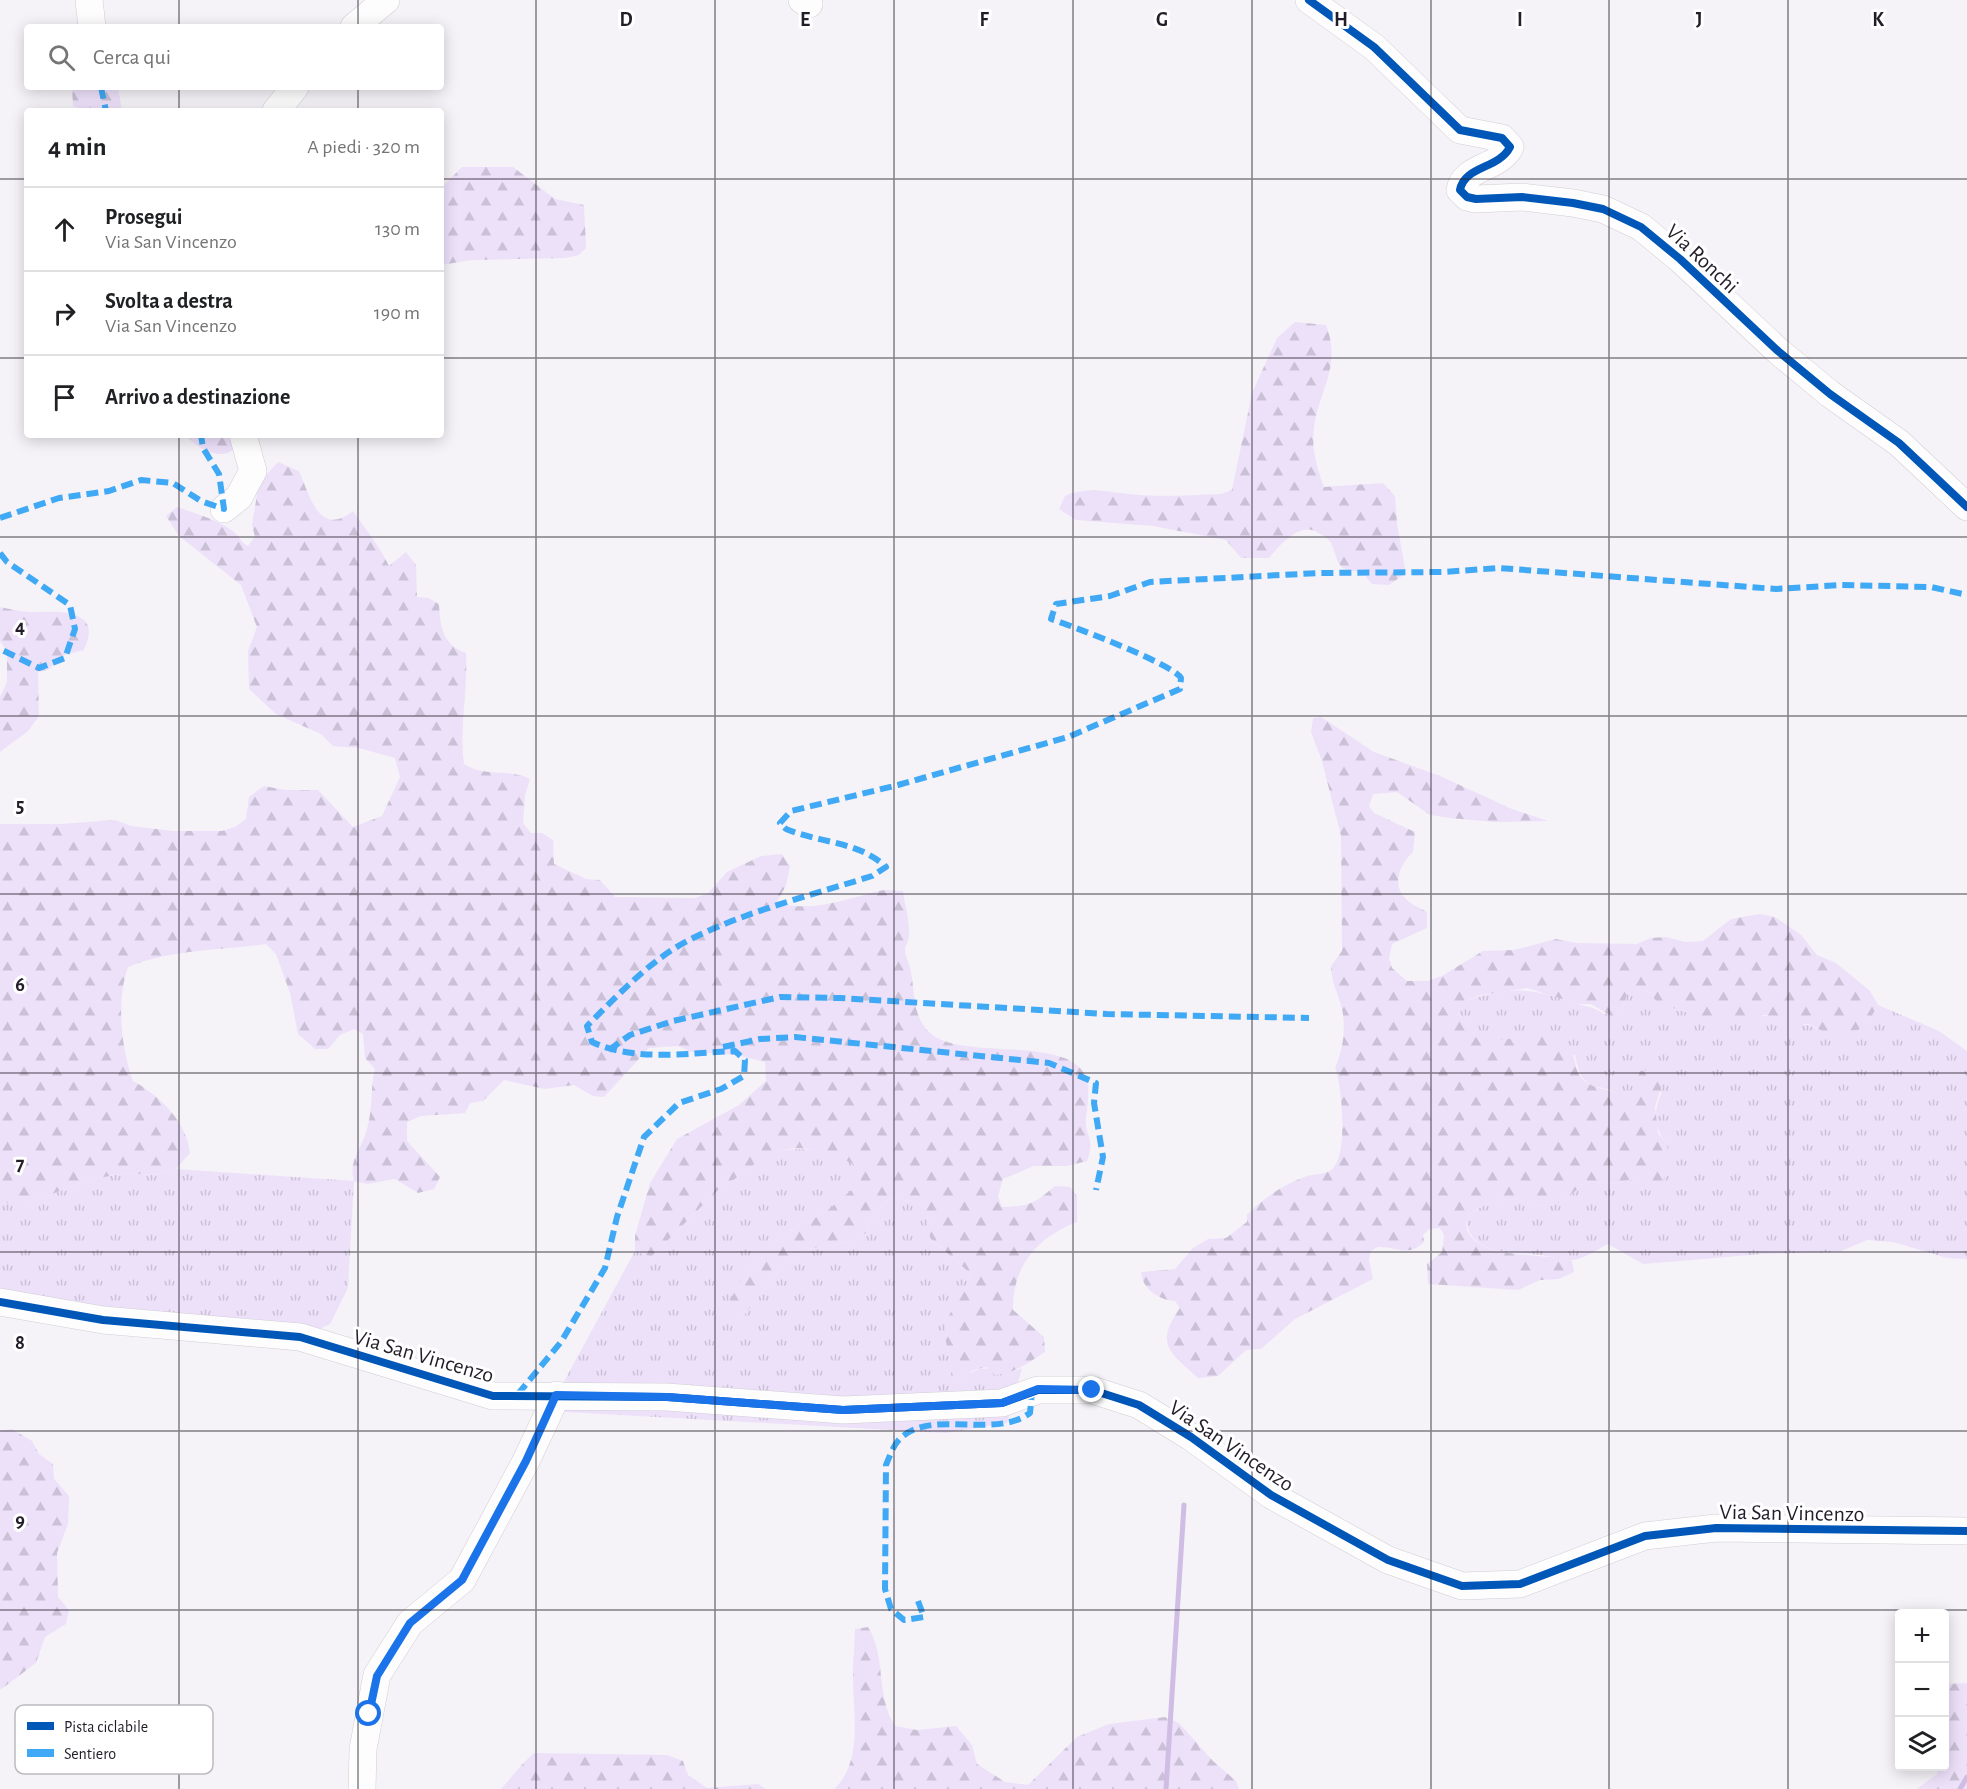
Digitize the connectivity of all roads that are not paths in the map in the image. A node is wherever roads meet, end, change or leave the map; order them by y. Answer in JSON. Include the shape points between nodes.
{"nodes":[{"id":1,"x":89,"y":0,"type":"edge"},
{"id":2,"x":386,"y":0,"type":"edge"},
{"id":3,"x":1309,"y":0,"type":"edge"},
{"id":4,"x":92,"y":24,"type":"edge"},
{"id":5,"x":358,"y":24,"type":"edge"},
{"id":6,"x":293,"y":90,"type":"edge"},
{"id":7,"x":278,"y":108,"type":"edge"},
{"id":8,"x":244,"y":438,"type":"edge"},
{"id":9,"x":1967,"y":507,"type":"edge"},
{"id":10,"x":224,"y":509,"type":"dead end"},
{"id":11,"x":0,"y":1302,"type":"edge"},
{"id":12,"x":556,"y":1395,"type":"junction"},
{"id":13,"x":1967,"y":1531,"type":"edge"},
{"id":14,"x":362,"y":1789,"type":"edge"}],
"edges":[{"from":1,"to":4,"type":"street"},
{"from":2,"to":5,"type":"street"},
{"from":3,"to":9,"type":"street","name":"Via Ronchi","via":[[1374,47],[1460,130],[1502,138],[1509,147],[1505,157],[1462,181],[1460,190],[1467,197],[1522,197],[1573,203],[1603,209],[1641,227],[1778,351],[1899,443]]},
{"from":6,"to":7,"type":"street"},
{"from":8,"to":10,"type":"street","via":[[253,471],[238,497]]},
{"from":11,"to":12,"type":"street","name":"Via San Vincenzo","via":[[103,1320],[300,1337],[493,1396]]},
{"from":12,"to":13,"type":"street","name":"Via San Vincenzo","via":[[667,1397],[843,1410],[1002,1403],[1038,1389],[1092,1390],[1139,1406],[1191,1437],[1272,1495],[1388,1560],[1462,1586],[1520,1584],[1646,1536],[1716,1528]]},
{"from":12,"to":14,"type":"street","via":[[526,1461],[462,1580],[410,1623],[377,1676],[363,1749]]}]}
